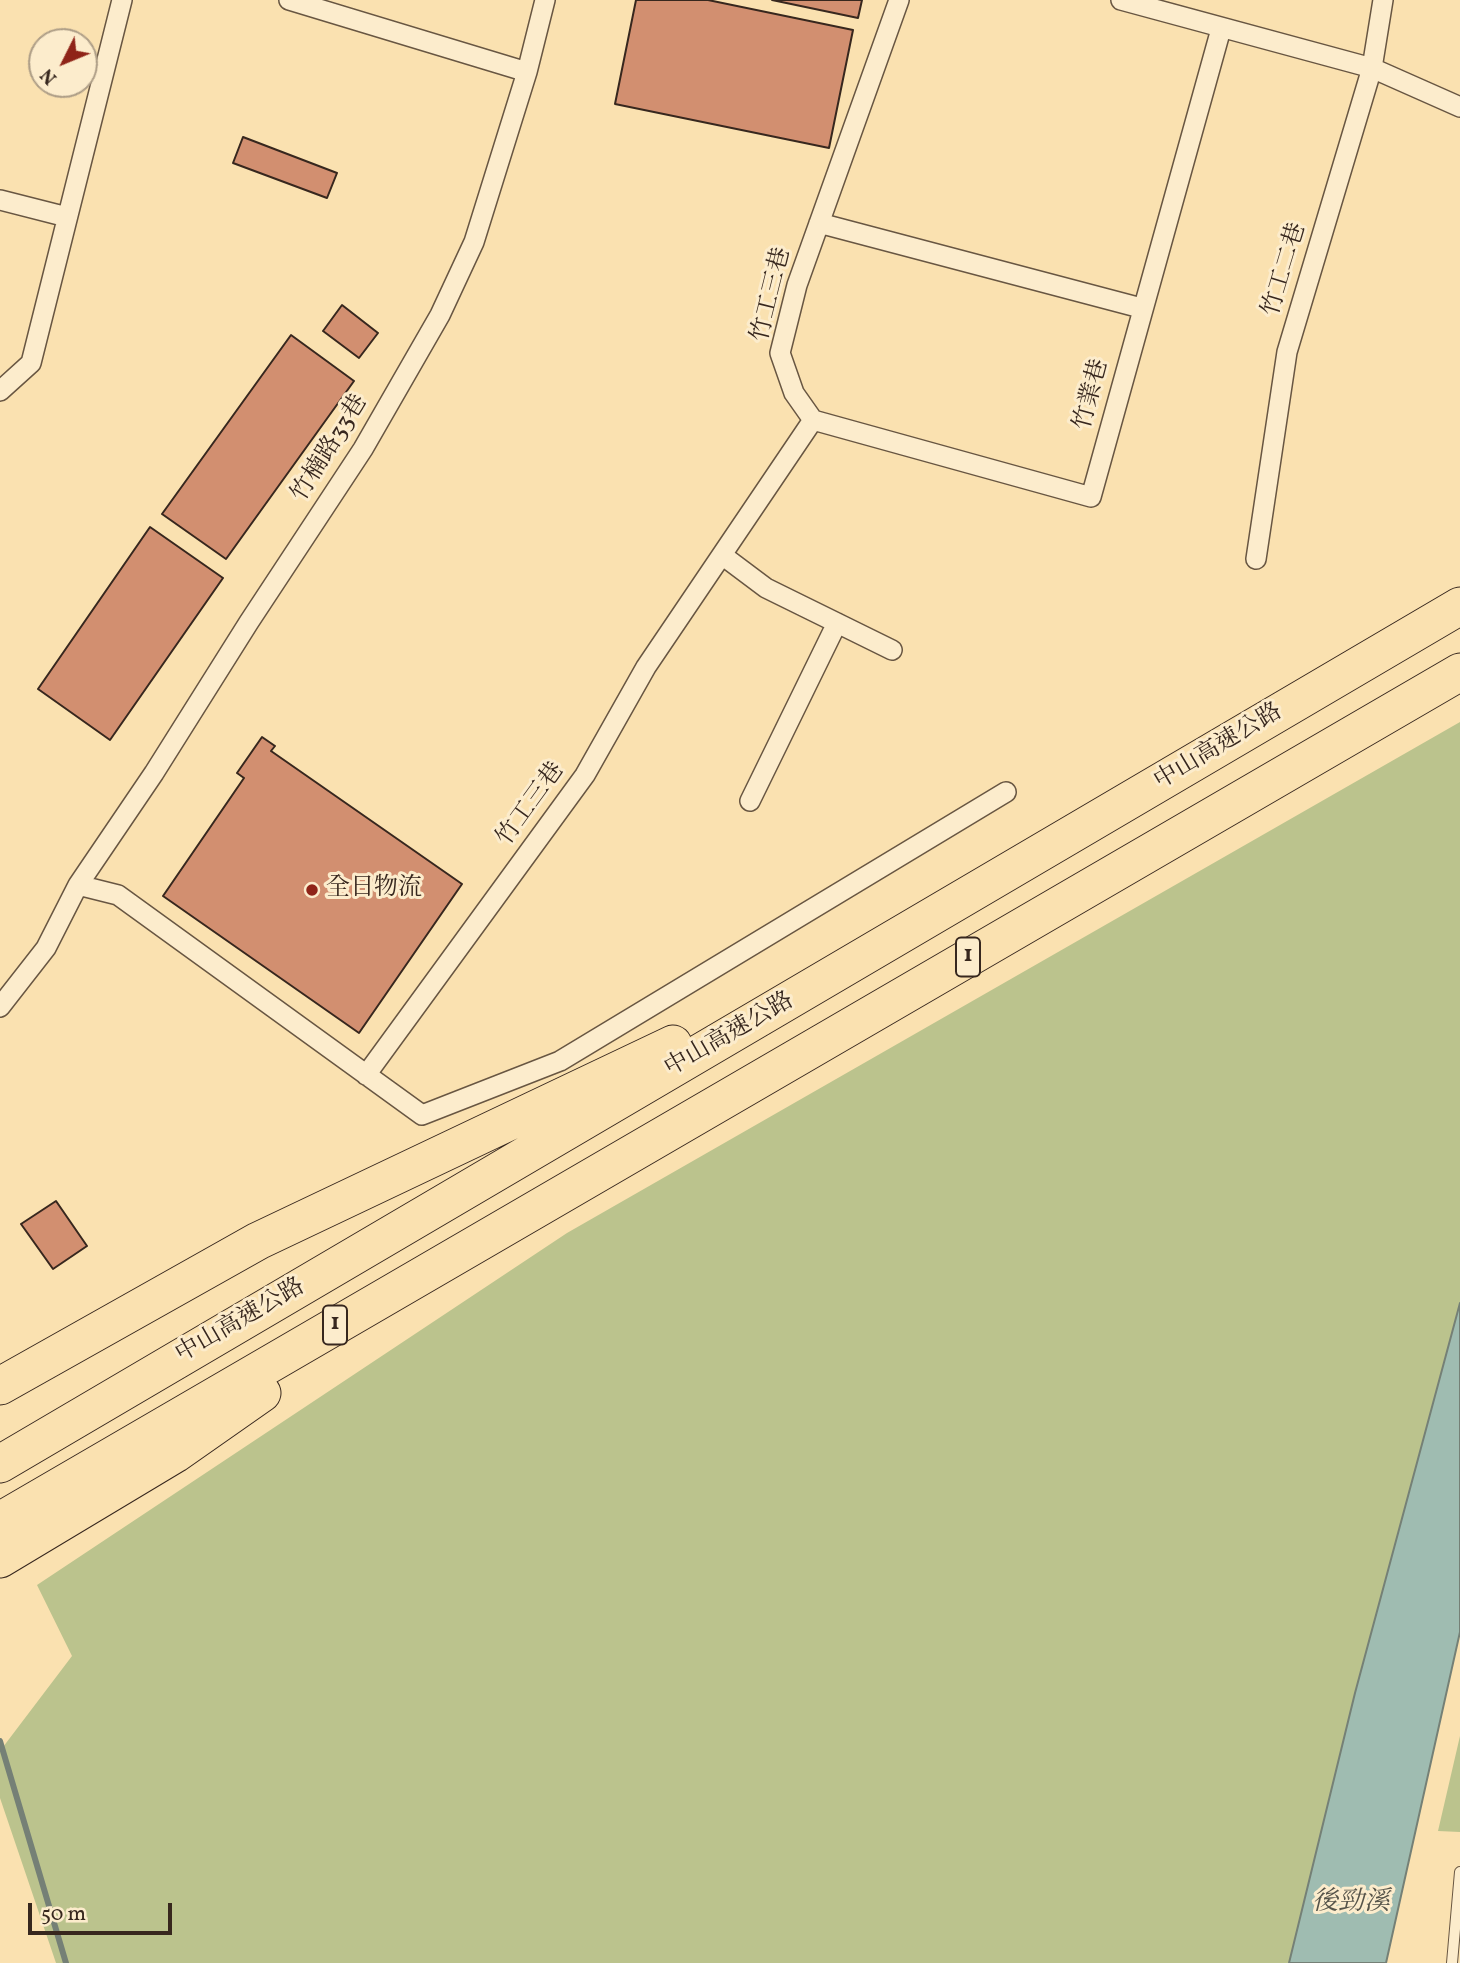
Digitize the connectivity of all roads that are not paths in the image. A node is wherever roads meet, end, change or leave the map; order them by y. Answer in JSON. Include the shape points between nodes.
{"nodes":[{"id":1,"x":122,"y":0,"type":"edge"},
{"id":2,"x":289,"y":0,"type":"edge"},
{"id":3,"x":545,"y":0,"type":"edge"},
{"id":4,"x":899,"y":0,"type":"edge"},
{"id":5,"x":1121,"y":0,"type":"edge"},
{"id":6,"x":1382,"y":0,"type":"edge"},
{"id":7,"x":1222,"y":29,"type":"junction"},
{"id":8,"x":1372,"y":68,"type":"junction"},
{"id":9,"x":527,"y":72,"type":"junction"},
{"id":10,"x":1460,"y":107,"type":"edge"},
{"id":11,"x":0,"y":200,"type":"edge"},
{"id":12,"x":68,"y":217,"type":"junction"},
{"id":13,"x":819,"y":223,"type":"junction"},
{"id":14,"x":1141,"y":307,"type":"junction"},
{"id":15,"x":0,"y":391,"type":"edge"},
{"id":16,"x":813,"y":420,"type":"junction"},
{"id":17,"x":722,"y":555,"type":"junction"},
{"id":18,"x":1256,"y":559,"type":"dead end"},
{"id":19,"x":1460,"y":606,"type":"edge"},
{"id":20,"x":837,"y":623,"type":"junction"},
{"id":21,"x":892,"y":650,"type":"dead end"},
{"id":22,"x":1460,"y":672,"type":"edge"},
{"id":23,"x":1006,"y":792,"type":"dead end"},
{"id":24,"x":750,"y":800,"type":"dead end"},
{"id":25,"x":78,"y":885,"type":"junction"},
{"id":26,"x":935,"y":916,"type":"junction"},
{"id":27,"x":0,"y":1007,"type":"edge"},
{"id":28,"x":366,"y":1075,"type":"junction"},
{"id":29,"x":477,"y":1242,"type":"junction"},
{"id":30,"x":159,"y":1300,"type":"junction"},
{"id":31,"x":0,"y":1386,"type":"edge"},
{"id":32,"x":0,"y":1411,"type":"edge"},
{"id":33,"x":0,"y":1464,"type":"edge"},
{"id":34,"x":0,"y":1521,"type":"edge"},
{"id":35,"x":0,"y":1559,"type":"edge"},
{"id":36,"x":1460,"y":1872,"type":"edge"},
{"id":37,"x":1452,"y":1963,"type":"edge"}],
"edges":[{"from":1,"to":12,"type":"street"},
{"from":2,"to":9,"type":"street"},
{"from":3,"to":9,"type":"street","name":"竹楠路33巷"},
{"from":4,"to":13,"type":"street","name":"竹工三巷"},
{"from":5,"to":7,"type":"street"},
{"from":6,"to":8,"type":"street","name":"竹工二巷"},
{"from":7,"to":8,"type":"street"},
{"from":7,"to":14,"type":"street","name":"竹業巷"},
{"from":8,"to":10,"type":"street"},
{"from":8,"to":18,"type":"street","name":"竹工二巷","via":[[1287,352]]},
{"from":9,"to":25,"type":"street","name":"竹楠路33巷","via":[[474,242],[440,315],[363,449]]},
{"from":11,"to":12,"type":"street"},
{"from":12,"to":15,"type":"street","via":[[31,363]]},
{"from":13,"to":14,"type":"street","name":"竹工三巷"},
{"from":13,"to":16,"type":"street","name":"竹工三巷","via":[[780,352],[794,393]]},
{"from":14,"to":16,"type":"street","name":"竹業巷","via":[[1091,497]]},
{"from":16,"to":17,"type":"street","name":"竹工三巷"},
{"from":17,"to":20,"type":"street","via":[[766,588]]},
{"from":17,"to":28,"type":"street","name":"竹工三巷","via":[[646,667],[584,775]]},
{"from":19,"to":26,"type":"highway","name":"中山高速公路","number":"1"},
{"from":20,"to":21,"type":"street"},
{"from":20,"to":24,"type":"street"},
{"from":22,"to":29,"type":"highway","name":"中山高速公路","number":"1"},
{"from":23,"to":28,"type":"street","via":[[560,1061],[422,1115]]},
{"from":25,"to":27,"type":"street","name":"竹楠路33巷","via":[[46,948]]},
{"from":25,"to":28,"type":"street","via":[[118,895],[165,926]]},
{"from":26,"to":30,"type":"highway","via":[[258,1241]]},
{"from":26,"to":33,"type":"highway","name":"中山高速公路","number":"1"},
{"from":29,"to":34,"type":"highway","name":"中山高速公路","number":"1"},
{"from":29,"to":35,"type":"highway","via":[[175,1454]]},
{"from":30,"to":31,"type":"highway"},
{"from":30,"to":32,"type":"highway"},
{"from":36,"to":37,"type":"lane"}]}
